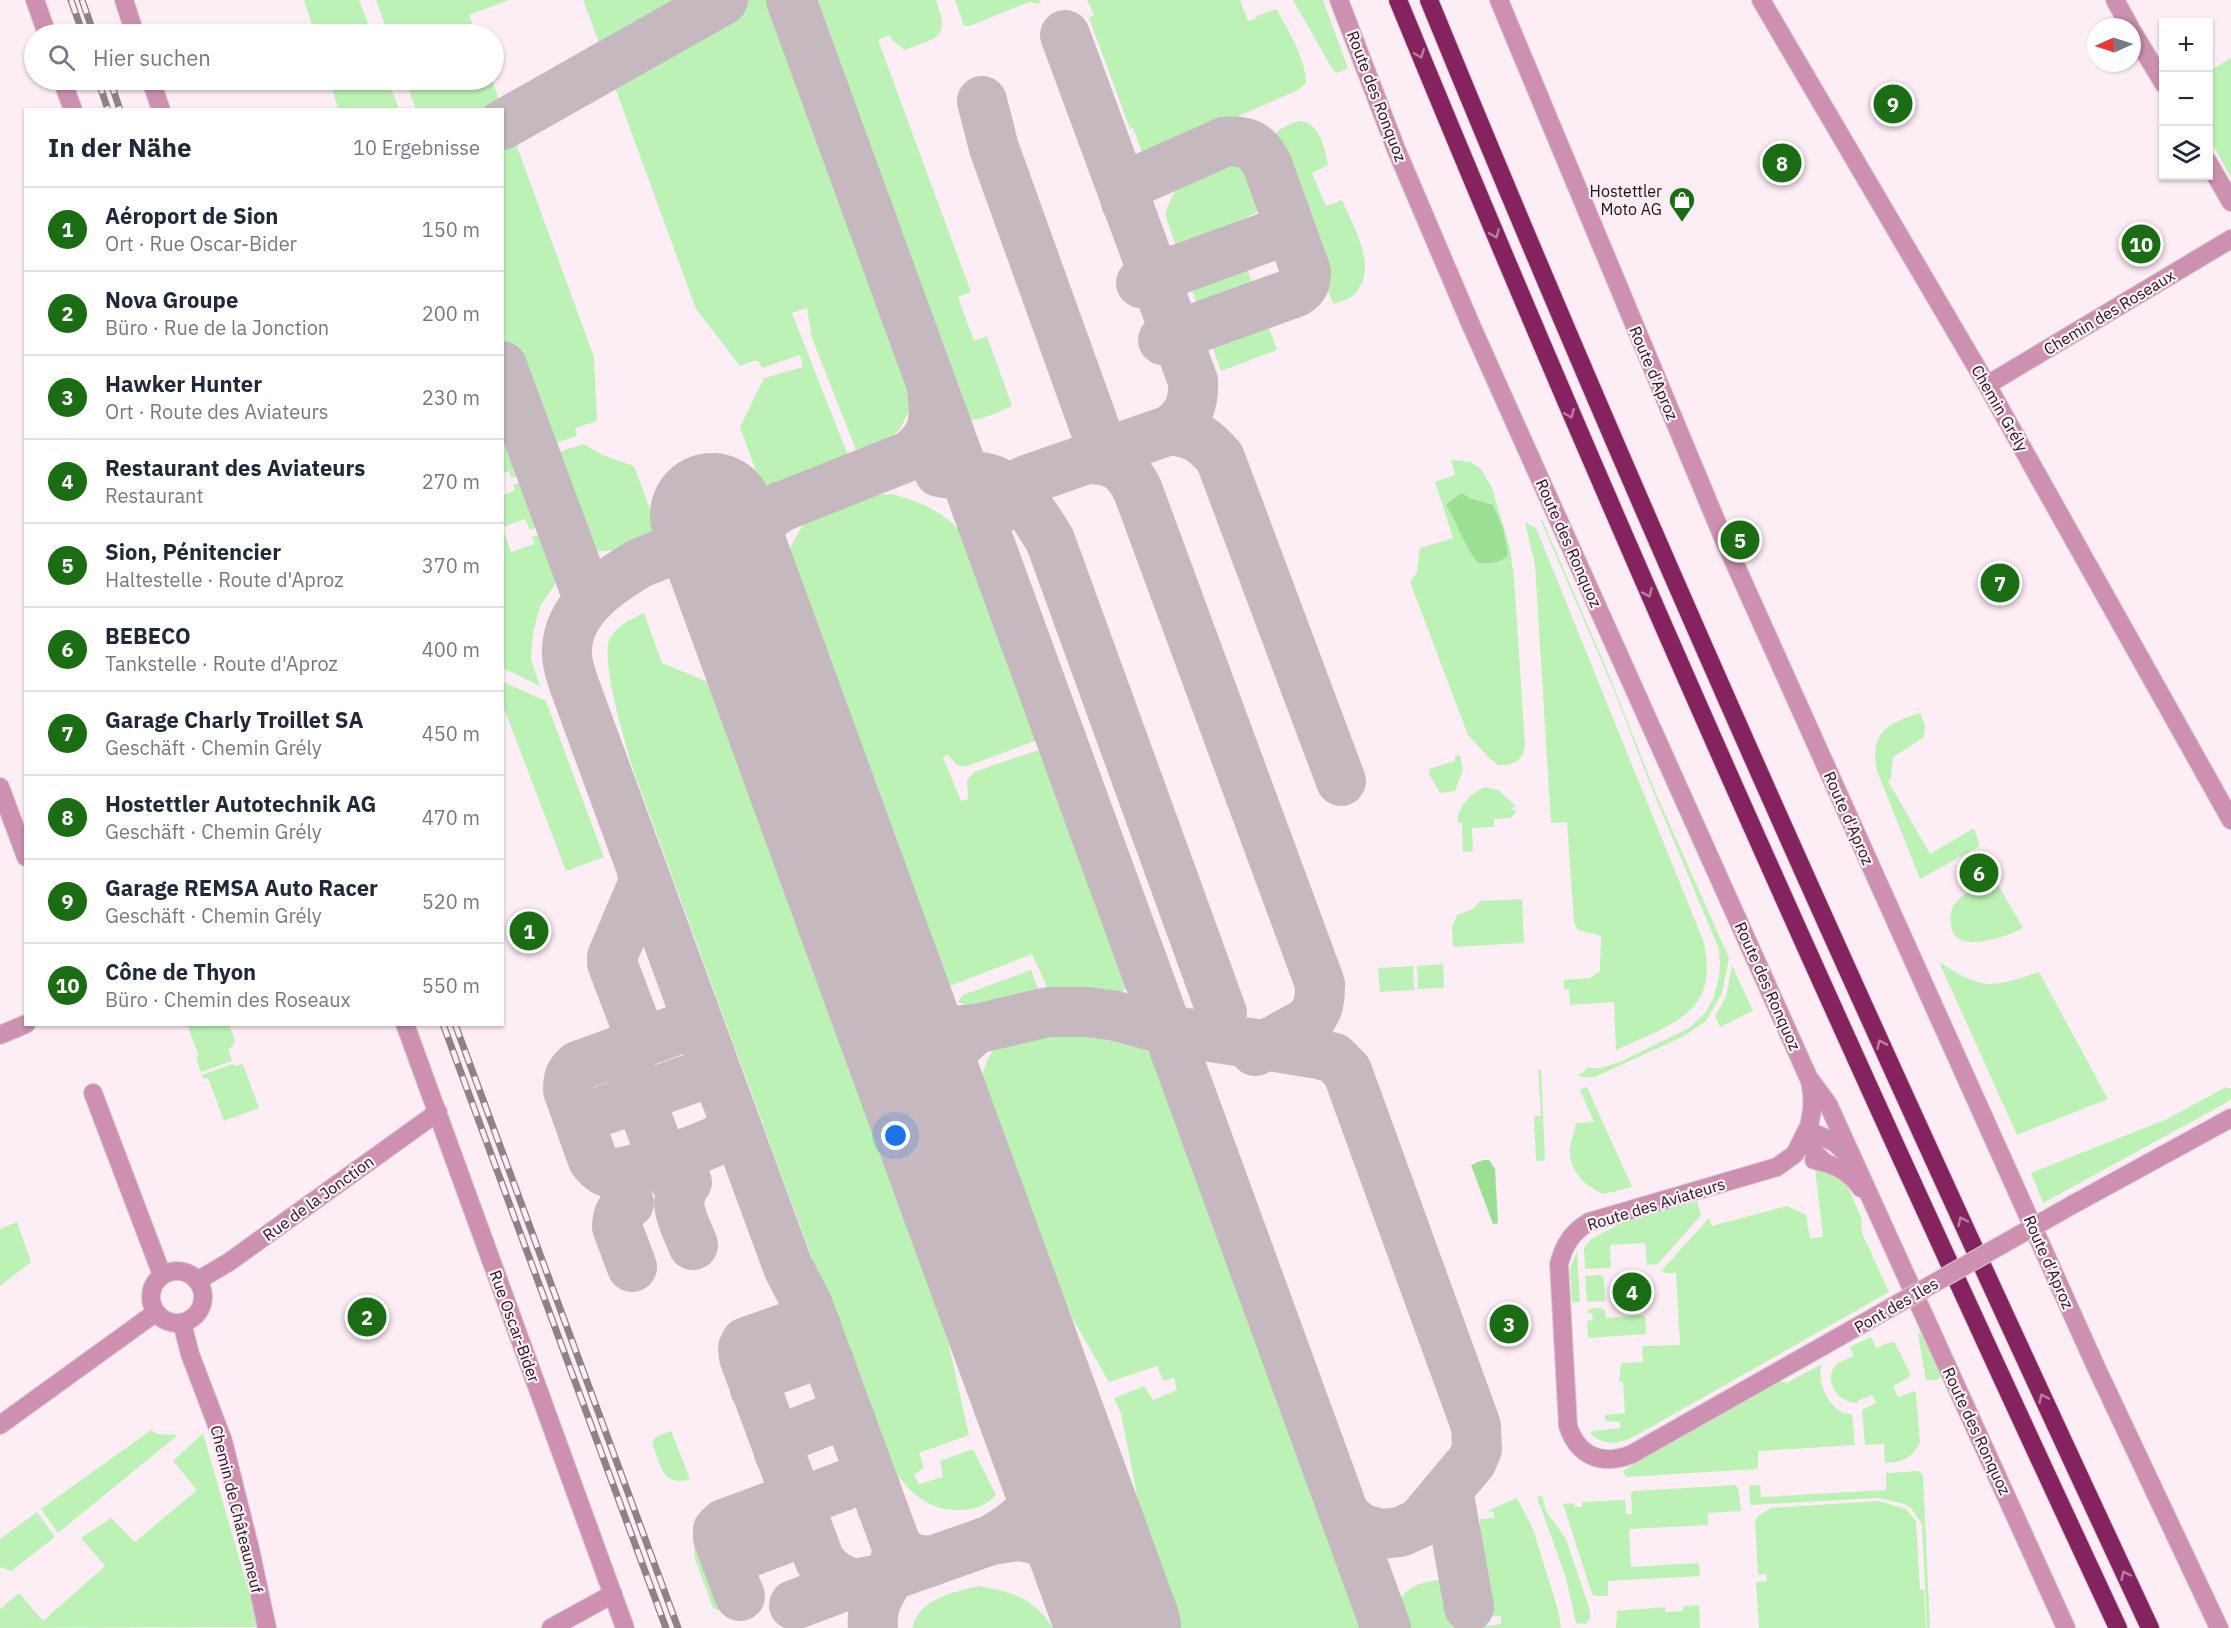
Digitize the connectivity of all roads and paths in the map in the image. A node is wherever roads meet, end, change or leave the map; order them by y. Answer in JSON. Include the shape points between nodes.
{"nodes":[{"id":1,"x":35,"y":0,"type":"edge"},
{"id":2,"x":124,"y":0,"type":"edge"},
{"id":3,"x":1339,"y":0,"type":"edge"},
{"id":4,"x":1398,"y":0,"type":"edge"},
{"id":5,"x":1429,"y":0,"type":"edge"},
{"id":6,"x":1499,"y":0,"type":"edge"},
{"id":7,"x":1761,"y":0,"type":"edge"},
{"id":8,"x":2115,"y":0,"type":"edge"},
{"id":9,"x":2125,"y":18,"type":"edge"},
{"id":10,"x":43,"y":24,"type":"edge"},
{"id":11,"x":132,"y":24,"type":"edge"},
{"id":12,"x":2141,"y":46,"type":"edge"},
{"id":13,"x":2159,"y":77,"type":"edge"},
{"id":14,"x":66,"y":90,"type":"edge"},
{"id":15,"x":154,"y":90,"type":"edge"},
{"id":16,"x":72,"y":108,"type":"edge"},
{"id":17,"x":160,"y":108,"type":"edge"},
{"id":18,"x":2213,"y":171,"type":"edge"},
{"id":19,"x":2231,"y":202,"type":"edge"},
{"id":20,"x":2231,"y":240,"type":"edge"},
{"id":21,"x":1987,"y":385,"type":"junction"},
{"id":22,"x":0,"y":787,"type":"edge"},
{"id":23,"x":2231,"y":820,"type":"edge"},
{"id":24,"x":24,"y":852,"type":"edge"},
{"id":25,"x":24,"y":1025,"type":"edge"},
{"id":26,"x":406,"y":1026,"type":"edge"},
{"id":27,"x":0,"y":1035,"type":"edge"},
{"id":28,"x":1810,"y":1080,"type":"junction"},
{"id":29,"x":93,"y":1093,"type":"dead end"},
{"id":30,"x":438,"y":1112,"type":"junction"},
{"id":31,"x":2231,"y":1118,"type":"edge"},
{"id":32,"x":1807,"y":1130,"type":"junction"},
{"id":33,"x":1853,"y":1161,"type":"junction"},
{"id":34,"x":1786,"y":1162,"type":"junction"},
{"id":35,"x":1824,"y":1162,"type":"junction"},
{"id":36,"x":1871,"y":1201,"type":"junction"},
{"id":37,"x":162,"y":1275,"type":"junction"},
{"id":38,"x":198,"y":1281,"type":"junction"},
{"id":39,"x":155,"y":1313,"type":"junction"},
{"id":40,"x":182,"y":1323,"type":"junction"},
{"id":41,"x":0,"y":1425,"type":"edge"},
{"id":42,"x":1569,"y":1426,"type":"joint"},
{"id":43,"x":613,"y":1594,"type":"junction"},
{"id":44,"x":267,"y":1628,"type":"edge"},
{"id":45,"x":551,"y":1628,"type":"edge"},
{"id":46,"x":625,"y":1628,"type":"edge"},
{"id":47,"x":2066,"y":1628,"type":"edge"},
{"id":48,"x":2118,"y":1628,"type":"edge"},
{"id":49,"x":2150,"y":1628,"type":"edge"},
{"id":50,"x":2219,"y":1628,"type":"edge"}],
"edges":[{"from":1,"to":10,"type":"street"},
{"from":2,"to":11,"type":"street"},
{"from":3,"to":28,"type":"street","name":"Route des Ronquoz","via":[[1396,149],[1471,325]]},
{"from":4,"to":48,"type":"highway","one_way":true,"via":[[1557,383],[1702,716]]},
{"from":49,"to":5,"type":"highway","one_way":true,"via":[[1913,1115],[1699,636]]},
{"from":6,"to":50,"type":"street","name":"Route d'Aproz","via":[[2096,1368]]},
{"from":7,"to":21,"type":"street","name":"Chemin Grély"},
{"from":8,"to":9,"type":"street"},
{"from":12,"to":13,"type":"street"},
{"from":14,"to":16,"type":"street"},
{"from":15,"to":17,"type":"street"},
{"from":18,"to":19,"type":"street"},
{"from":20,"to":21,"type":"street","name":"Chemin des Roseaux"},
{"from":21,"to":23,"type":"street","name":"Chemin Grély"},
{"from":22,"to":24,"type":"street"},
{"from":25,"to":27,"type":"street"},
{"from":26,"to":30,"type":"street","name":"Rue Oscar-Bider"},
{"from":28,"to":32,"type":"street","name":"Route des Ronquoz","via":[[1812,1108]]},
{"from":28,"to":33,"type":"street","name":"Route des Ronquoz","via":[[1828,1104]]},
{"from":29,"to":37,"type":"street"},
{"from":30,"to":38,"type":"street","name":"Rue de la Jonction"},
{"from":30,"to":43,"type":"street","name":"Rue Oscar-Bider"},
{"from":31,"to":42,"type":"street","name":"Pont des Iles","bridge":true,"via":[[1624,1457],[1595,1458],[1583,1450]]},
{"from":32,"to":33,"type":"street","name":"Route des Ronquoz","via":[[1834,1142]]},
{"from":32,"to":34,"type":"street","via":[[1795,1154]]},
{"from":32,"to":35,"type":"street","via":[[1811,1149]]},
{"from":33,"to":36,"type":"street","name":"Route des Ronquoz"},
{"from":34,"to":35,"type":"street","name":"Route des Ronquoz"},
{"from":34,"to":42,"type":"street","name":"Route des Aviateurs","via":[[1589,1222],[1571,1237],[1559,1264]]},
{"from":35,"to":36,"type":"street","name":"Route des Ronquoz","via":[[1855,1179]]},
{"from":36,"to":47,"type":"street","name":"Route des Ronquoz"},
{"from":37,"to":38,"type":"street","via":[[181,1271]]},
{"from":37,"to":39,"type":"street","via":[[150,1294]]},
{"from":38,"to":40,"type":"street","via":[[203,1296],[201,1308]]},
{"from":39,"to":40,"type":"street","via":[[168,1322]]},
{"from":39,"to":41,"type":"street"},
{"from":40,"to":44,"type":"street","name":"Chemin de Châteauneuf","via":[[223,1442]]},
{"from":43,"to":45,"type":"street"},
{"from":43,"to":46,"type":"street","name":"Rue Oscar-Bider"}]}
